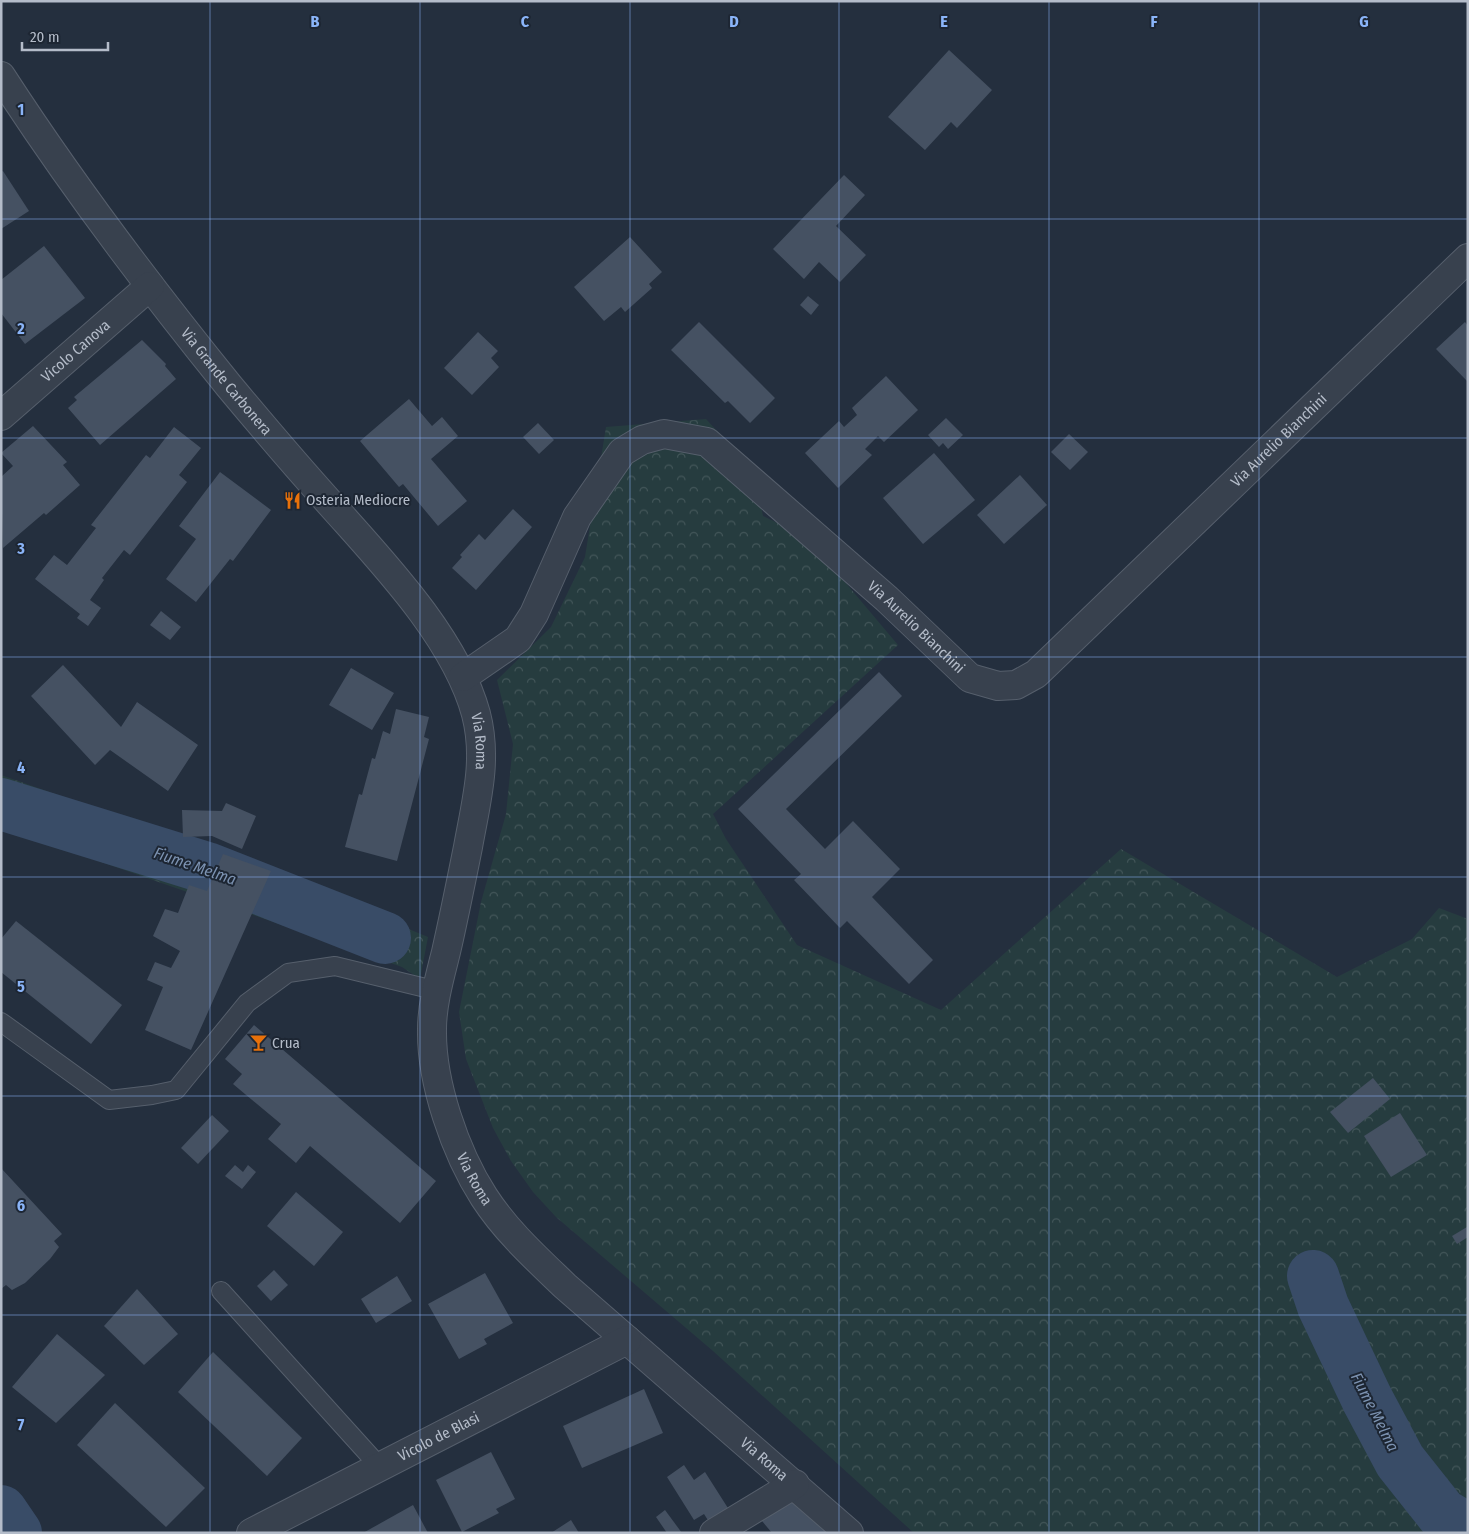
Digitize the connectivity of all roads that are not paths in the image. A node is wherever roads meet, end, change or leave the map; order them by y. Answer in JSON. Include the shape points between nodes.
{"nodes":[{"id":1,"x":1,"y":76,"type":"edge"},
{"id":2,"x":1468,"y":258,"type":"edge"},
{"id":3,"x":150,"y":286,"type":"junction"},
{"id":4,"x":1,"y":416,"type":"edge"},
{"id":5,"x":463,"y":677,"type":"junction"},
{"id":6,"x":438,"y":991,"type":"junction"},
{"id":7,"x":1,"y":1022,"type":"edge"},
{"id":8,"x":221,"y":1291,"type":"dead end"},
{"id":9,"x":627,"y":1340,"type":"junction"},
{"id":10,"x":380,"y":1467,"type":"junction"},
{"id":11,"x":795,"y":1484,"type":"junction"},
{"id":12,"x":251,"y":1533,"type":"edge"},
{"id":13,"x":714,"y":1533,"type":"edge"},
{"id":14,"x":850,"y":1533,"type":"edge"}],
"edges":[{"from":1,"to":3,"type":"street","name":"Via Grande Carbonera","via":[[83,199]]},
{"from":2,"to":5,"type":"street","name":"Via Aurelio Bianchini","via":[[1036,674],[1016,685],[998,686],[970,678],[887,599],[707,442],[664,434],[642,440],[622,452],[577,517],[534,614],[518,639]]},
{"from":3,"to":4,"type":"street","name":"Vicolo Canova"},
{"from":3,"to":5,"type":"street","name":"Via Grande Carbonera","via":[[290,458],[382,562],[442,641]]},
{"from":5,"to":6,"type":"street","name":"Via Roma","via":[[476,714],[482,755],[459,896]]},
{"from":6,"to":7,"type":"lane","via":[[335,966],[288,973],[247,1003],[176,1090],[109,1100]]},
{"from":6,"to":9,"type":"street","name":"Via Roma","via":[[431,1027],[436,1072],[446,1113],[468,1168],[485,1198],[520,1243]]},
{"from":8,"to":10,"type":"lane"},
{"from":9,"to":10,"type":"street","name":"Vicolo de Blasi"},
{"from":9,"to":11,"type":"street","name":"Via Roma"},
{"from":10,"to":12,"type":"street","name":"Vicolo de Blasi"},
{"from":11,"to":13,"type":"street"},
{"from":11,"to":14,"type":"street","name":"Via Roma"}]}
